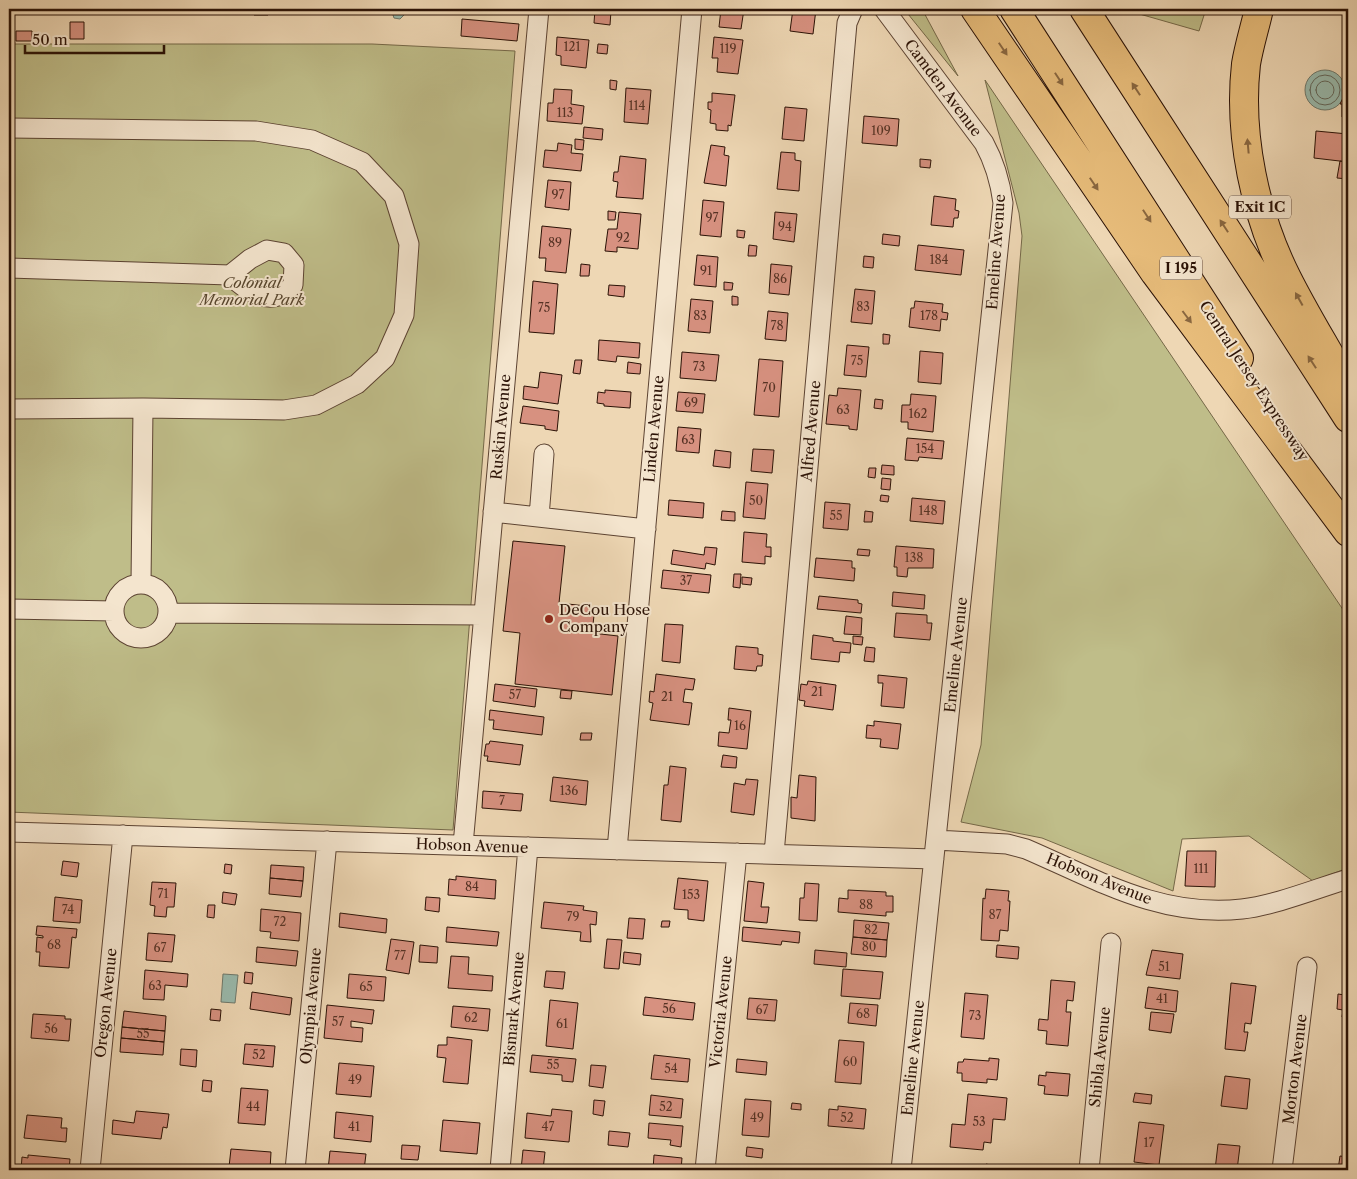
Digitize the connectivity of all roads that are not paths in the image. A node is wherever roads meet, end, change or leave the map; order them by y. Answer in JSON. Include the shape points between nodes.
{"nodes":[{"id":1,"x":539,"y":9,"type":"edge"},
{"id":2,"x":692,"y":9,"type":"edge"},
{"id":3,"x":853,"y":9,"type":"edge"},
{"id":4,"x":884,"y":9,"type":"edge"},
{"id":5,"x":976,"y":9,"type":"edge"},
{"id":6,"x":1014,"y":9,"type":"edge"},
{"id":7,"x":1084,"y":9,"type":"edge"},
{"id":8,"x":1259,"y":9,"type":"edge"},
{"id":9,"x":9,"y":128,"type":"edge"},
{"id":10,"x":984,"y":143,"type":"joint"},
{"id":11,"x":9,"y":268,"type":"edge"},
{"id":12,"x":230,"y":275,"type":"dead end"},
{"id":13,"x":1348,"y":388,"type":"edge"},
{"id":14,"x":143,"y":408,"type":"junction"},
{"id":15,"x":9,"y":409,"type":"edge"},
{"id":16,"x":1348,"y":418,"type":"edge"},
{"id":17,"x":544,"y":454,"type":"dead end"},
{"id":18,"x":493,"y":512,"type":"junction"},
{"id":19,"x":539,"y":517,"type":"junction"},
{"id":20,"x":1348,"y":527,"type":"edge"},
{"id":21,"x":646,"y":530,"type":"junction"},
{"id":22,"x":1348,"y":532,"type":"edge"},
{"id":23,"x":141,"y":584,"type":"junction"},
{"id":24,"x":9,"y":609,"type":"edge"},
{"id":25,"x":114,"y":611,"type":"junction"},
{"id":26,"x":168,"y":613,"type":"junction"},
{"id":27,"x":484,"y":615,"type":"junction"},
{"id":28,"x":9,"y":832,"type":"edge"},
{"id":29,"x":123,"y":835,"type":"junction"},
{"id":30,"x":936,"y":840,"type":"junction"},
{"id":31,"x":327,"y":841,"type":"junction"},
{"id":32,"x":463,"y":845,"type":"junction"},
{"id":33,"x":528,"y":847,"type":"junction"},
{"id":34,"x":617,"y":850,"type":"junction"},
{"id":35,"x":737,"y":853,"type":"junction"},
{"id":36,"x":774,"y":854,"type":"junction"},
{"id":37,"x":934,"y":859,"type":"junction"},
{"id":38,"x":1348,"y":879,"type":"edge"},
{"id":39,"x":1111,"y":944,"type":"dead end"},
{"id":40,"x":1307,"y":967,"type":"dead end"},
{"id":41,"x":90,"y":1170,"type":"edge"},
{"id":42,"x":295,"y":1170,"type":"edge"},
{"id":43,"x":500,"y":1170,"type":"edge"},
{"id":44,"x":705,"y":1170,"type":"edge"},
{"id":45,"x":901,"y":1170,"type":"edge"},
{"id":46,"x":1089,"y":1170,"type":"edge"},
{"id":47,"x":1282,"y":1170,"type":"edge"}],
"edges":[{"from":1,"to":18,"type":"street","name":"Ruskin Avenue"},
{"from":2,"to":21,"type":"street","name":"Linden Avenue"},
{"from":3,"to":36,"type":"street","name":"Alfred Avenue","via":[[847,23]]},
{"from":4,"to":10,"type":"street","name":"Camden Avenue"},
{"from":5,"to":22,"type":"highway","one_way":true,"via":[[1155,273]]},
{"from":6,"to":20,"type":"highway","name":"Central Jersey Expressway","number":"I 195","one_way":true},
{"from":16,"to":7,"type":"highway","one_way":true},
{"from":13,"to":8,"type":"highway","number":"Exit 1C","one_way":true,"via":[[1287,277],[1257,198],[1245,107],[1246,64]]},
{"from":9,"to":14,"type":"street","via":[[256,131],[312,140],[362,162],[394,196],[409,244],[404,315],[385,358],[356,384],[316,405],[284,410]]},
{"from":10,"to":30,"type":"street","name":"Emeline Avenue","via":[[994,160],[1003,203]]},
{"from":11,"to":12,"type":"street"},
{"from":14,"to":15,"type":"street"},
{"from":14,"to":23,"type":"street"},
{"from":17,"to":19,"type":"street"},
{"from":18,"to":19,"type":"street"},
{"from":18,"to":27,"type":"street","name":"Ruskin Avenue"},
{"from":19,"to":21,"type":"street"},
{"from":21,"to":34,"type":"street","name":"Linden Avenue"},
{"from":23,"to":25,"type":"street","via":[[132,585],[119,595]]},
{"from":23,"to":26,"type":"street","via":[[161,592]]},
{"from":24,"to":25,"type":"street"},
{"from":25,"to":26,"type":"street","via":[[115,619],[124,632],[140,638],[156,633]]},
{"from":26,"to":27,"type":"street"},
{"from":27,"to":32,"type":"street","name":"Ruskin Avenue"},
{"from":28,"to":29,"type":"street","name":"Hobson Avenue"},
{"from":29,"to":31,"type":"street","name":"Hobson Avenue"},
{"from":29,"to":41,"type":"street","name":"Oregon Avenue"},
{"from":30,"to":37,"type":"street","name":"Emeline Avenue"},
{"from":30,"to":38,"type":"street","name":"Hobson Avenue","via":[[1007,844],[1026,849],[1144,900],[1184,909],[1243,909]]},
{"from":31,"to":32,"type":"street","name":"Hobson Avenue"},
{"from":31,"to":42,"type":"street","name":"Olympia Avenue"},
{"from":32,"to":33,"type":"street","name":"Hobson Avenue"},
{"from":33,"to":34,"type":"street","name":"Hobson Avenue"},
{"from":33,"to":43,"type":"street","name":"Bismark Avenue"},
{"from":34,"to":35,"type":"street","name":"Hobson Avenue"},
{"from":35,"to":36,"type":"street","name":"Hobson Avenue"},
{"from":35,"to":44,"type":"street","name":"Victoria Avenue"},
{"from":36,"to":37,"type":"street","name":"Hobson Avenue"},
{"from":37,"to":45,"type":"street","name":"Emeline Avenue"},
{"from":39,"to":46,"type":"street","name":"Shibla Avenue"},
{"from":40,"to":47,"type":"street","name":"Morton Avenue"}]}
